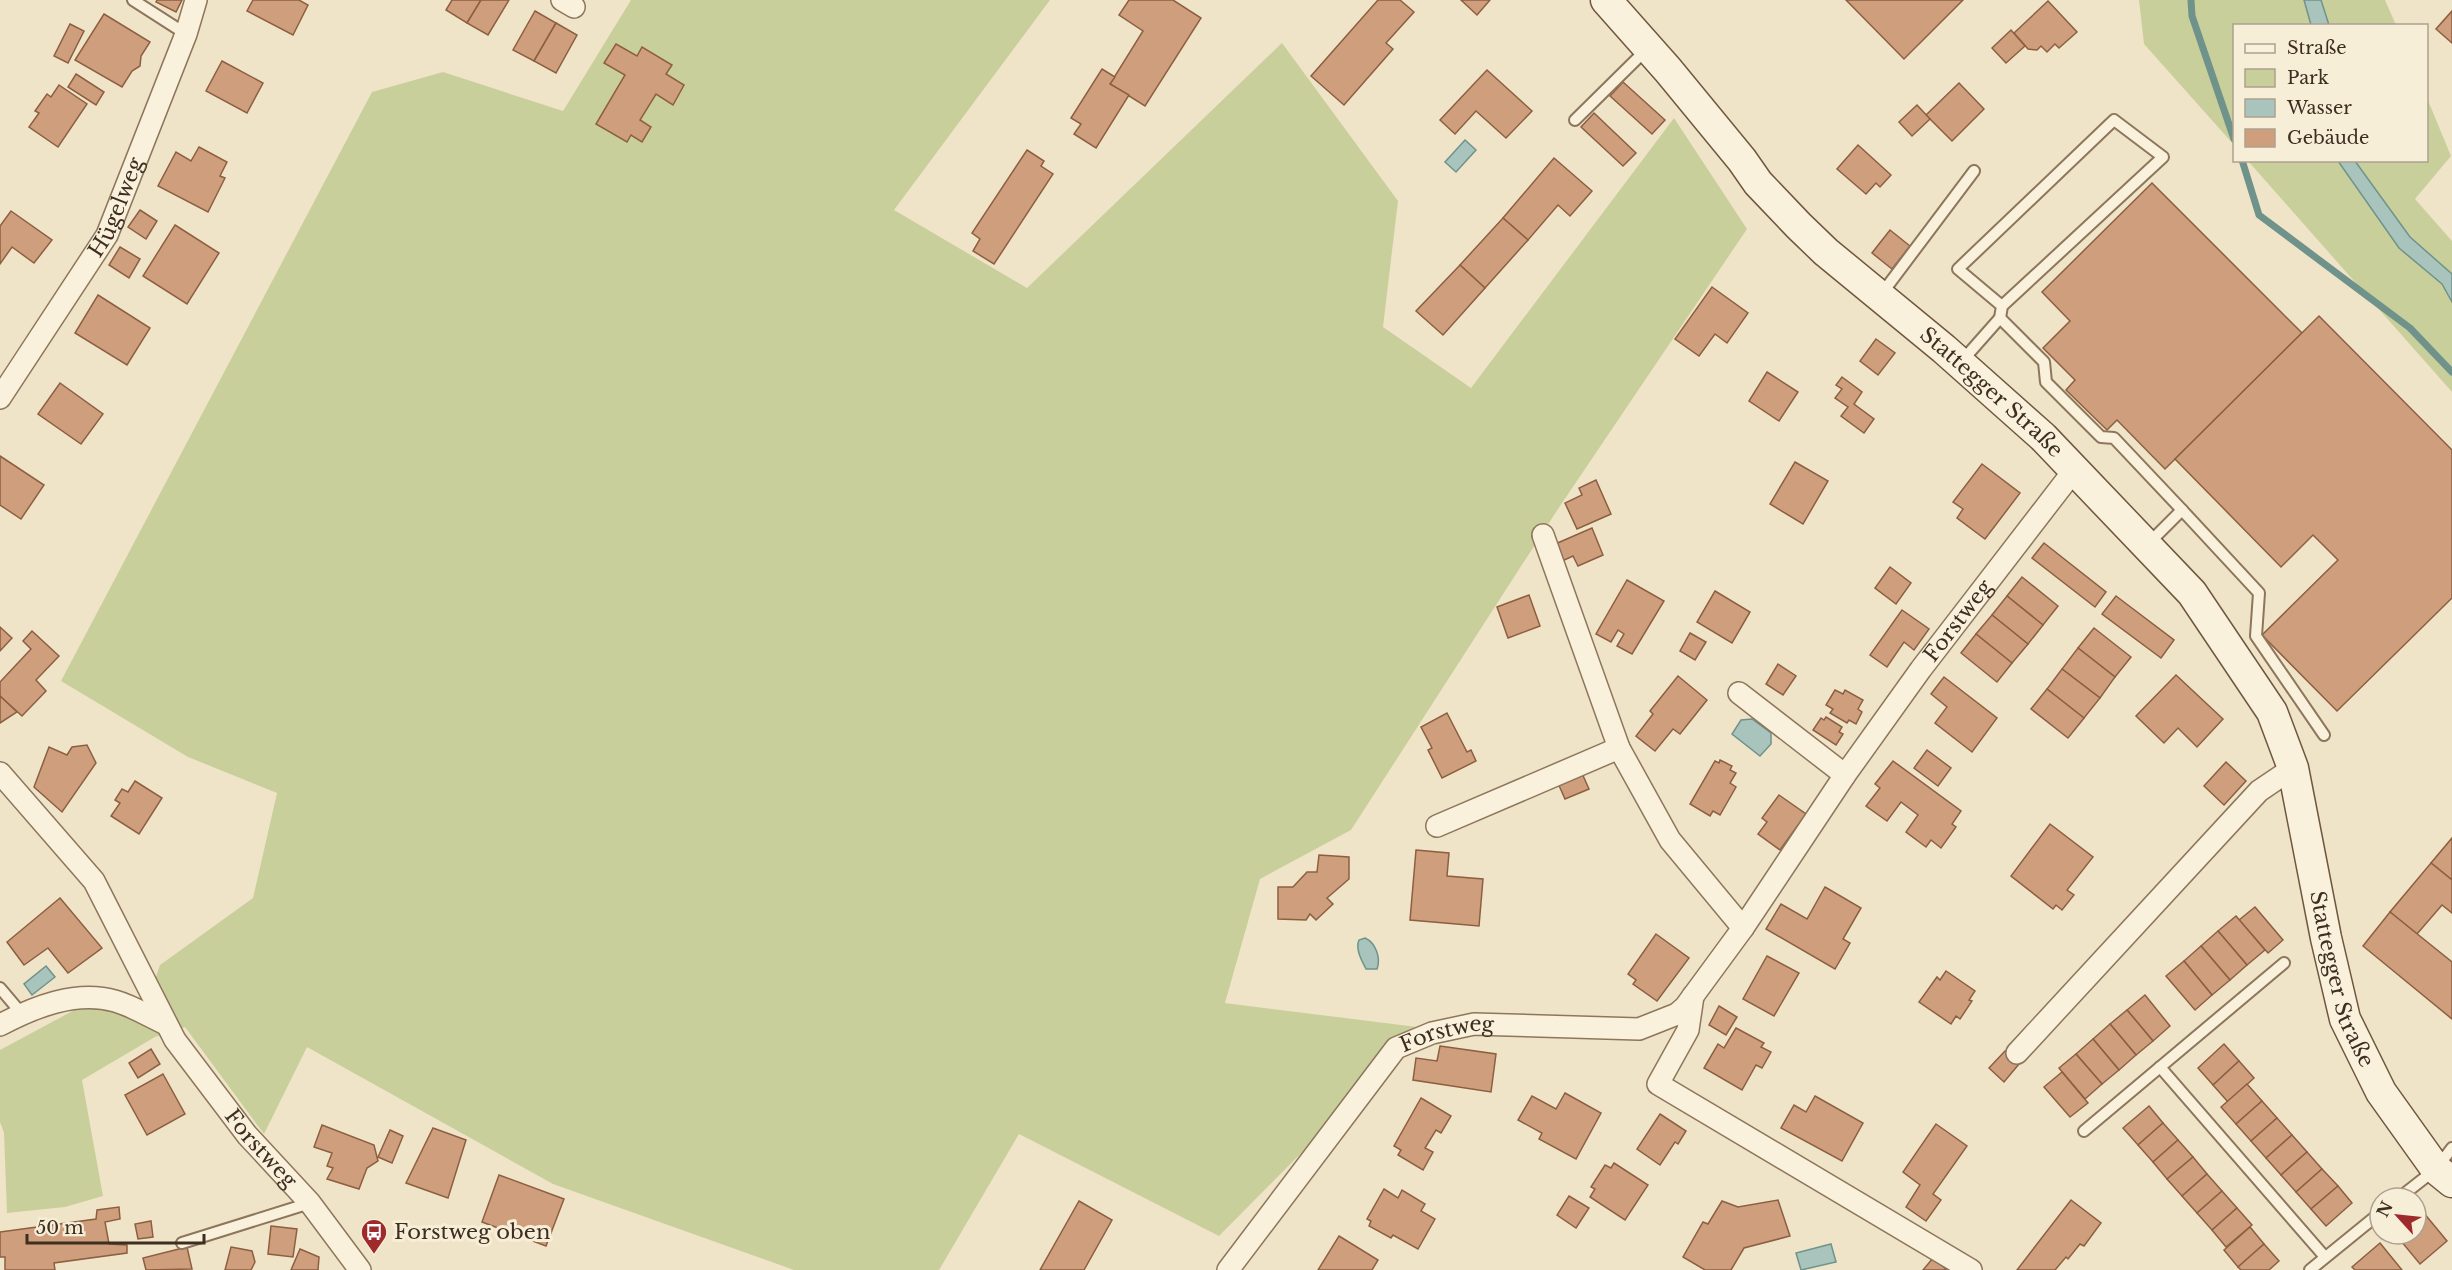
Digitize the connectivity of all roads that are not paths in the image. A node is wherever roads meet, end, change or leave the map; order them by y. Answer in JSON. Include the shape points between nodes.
{"nodes":[{"id":1,"x":134,"y":0,"type":"edge"},
{"id":2,"x":196,"y":0,"type":"edge"},
{"id":3,"x":1606,"y":0,"type":"edge"},
{"id":4,"x":186,"y":34,"type":"junction"},
{"id":5,"x":1649,"y":46,"type":"junction"},
{"id":6,"x":1575,"y":120,"type":"dead end"},
{"id":7,"x":1974,"y":171,"type":"dead end"},
{"id":8,"x":1880,"y":296,"type":"junction"},
{"id":9,"x":2002,"y":306,"type":"junction"},
{"id":10,"x":2000,"y":318,"type":"junction"},
{"id":11,"x":1960,"y":362,"type":"junction"},
{"id":12,"x":0,"y":398,"type":"edge"},
{"id":13,"x":2075,"y":469,"type":"junction"},
{"id":14,"x":2182,"y":510,"type":"junction"},
{"id":15,"x":1543,"y":535,"type":"dead end"},
{"id":16,"x":2147,"y":545,"type":"junction"},
{"id":17,"x":1739,"y":693,"type":"dead end"},
{"id":18,"x":2324,"y":735,"type":"dead end"},
{"id":19,"x":1619,"y":748,"type":"junction"},
{"id":20,"x":2293,"y":768,"type":"junction"},
{"id":21,"x":0,"y":773,"type":"edge"},
{"id":22,"x":1845,"y":775,"type":"junction"},
{"id":23,"x":1437,"y":826,"type":"dead end"},
{"id":24,"x":1743,"y":928,"type":"junction"},
{"id":25,"x":2284,"y":963,"type":"dead end"},
{"id":26,"x":0,"y":988,"type":"edge"},
{"id":27,"x":1693,"y":996,"type":"junction"},
{"id":28,"x":9,"y":1020,"type":"edge"},
{"id":29,"x":166,"y":1024,"type":"junction"},
{"id":30,"x":2017,"y":1053,"type":"dead end"},
{"id":31,"x":2160,"y":1067,"type":"junction"},
{"id":32,"x":2084,"y":1131,"type":"dead end"},
{"id":33,"x":2447,"y":1166,"type":"edge"},
{"id":34,"x":2417,"y":1186,"type":"edge"},
{"id":35,"x":310,"y":1203,"type":"junction"},
{"id":36,"x":2368,"y":1223,"type":"edge"},
{"id":37,"x":182,"y":1243,"type":"dead end"},
{"id":38,"x":2325,"y":1257,"type":"junction"},
{"id":39,"x":360,"y":1270,"type":"edge"},
{"id":40,"x":1228,"y":1270,"type":"edge"},
{"id":41,"x":1971,"y":1270,"type":"edge"},
{"id":42,"x":2310,"y":1270,"type":"edge"}],
"edges":[{"from":1,"to":4,"type":"lane"},
{"from":2,"to":4,"type":"street","name":"Hügelweg"},
{"from":3,"to":5,"type":"main road","name":"Stattegger Straße"},
{"from":4,"to":12,"type":"street","name":"Hügelweg","via":[[107,235]]},
{"from":5,"to":6,"type":"lane"},
{"from":5,"to":8,"type":"main road","name":"Stattegger Straße","via":[[1758,183],[1826,252]]},
{"from":7,"to":8,"type":"lane"},
{"from":8,"to":11,"type":"main road","name":"Stattegger Straße"},
{"from":9,"to":9,"type":"lane","via":[[2138,180],[2163,157],[2114,120],[1958,269]]},
{"from":9,"to":10,"type":"lane"},
{"from":10,"to":11,"type":"lane"},
{"from":10,"to":14,"type":"lane","via":[[2044,362],[2046,382],[2101,437],[2114,438]]},
{"from":11,"to":13,"type":"main road","name":"Stattegger Straße"},
{"from":13,"to":16,"type":"main road","name":"Stattegger Straße"},
{"from":13,"to":22,"type":"street","name":"Forstweg","via":[[1927,660]]},
{"from":14,"to":16,"type":"lane"},
{"from":14,"to":18,"type":"lane","via":[[2259,593],[2256,636]]},
{"from":15,"to":19,"type":"street"},
{"from":16,"to":20,"type":"main road","name":"Stattegger Straße","via":[[2192,593],[2272,712]]},
{"from":17,"to":22,"type":"street"},
{"from":19,"to":23,"type":"street"},
{"from":19,"to":24,"type":"street","via":[[1670,840]]},
{"from":20,"to":30,"type":"street","via":[[2259,791]]},
{"from":20,"to":33,"type":"main road","name":"Stattegger Straße","via":[[2345,1019],[2381,1092]]},
{"from":21,"to":29,"type":"street","name":"Forstweg","via":[[94,881]]},
{"from":22,"to":24,"type":"street","name":"Forstweg"},
{"from":24,"to":27,"type":"street","name":"Forstweg"},
{"from":25,"to":31,"type":"lane"},
{"from":26,"to":28,"type":"lane"},
{"from":27,"to":40,"type":"street","name":"Forstweg","via":[[1677,1014],[1639,1029],[1474,1024],[1432,1033],[1396,1048]]},
{"from":27,"to":41,"type":"street","name":"Forstweg","via":[[1688,1030],[1658,1084]]},
{"from":28,"to":29,"type":"street","via":[[72,997],[114,1001]]},
{"from":29,"to":35,"type":"street","name":"Forstweg","via":[[247,1135]]},
{"from":31,"to":32,"type":"lane"},
{"from":31,"to":38,"type":"lane"},
{"from":33,"to":34,"type":"lane","name":"Stattegger Straße"},
{"from":35,"to":37,"type":"lane"},
{"from":35,"to":39,"type":"street","name":"Forstweg"},
{"from":36,"to":38,"type":"lane"},
{"from":38,"to":42,"type":"lane"}]}
